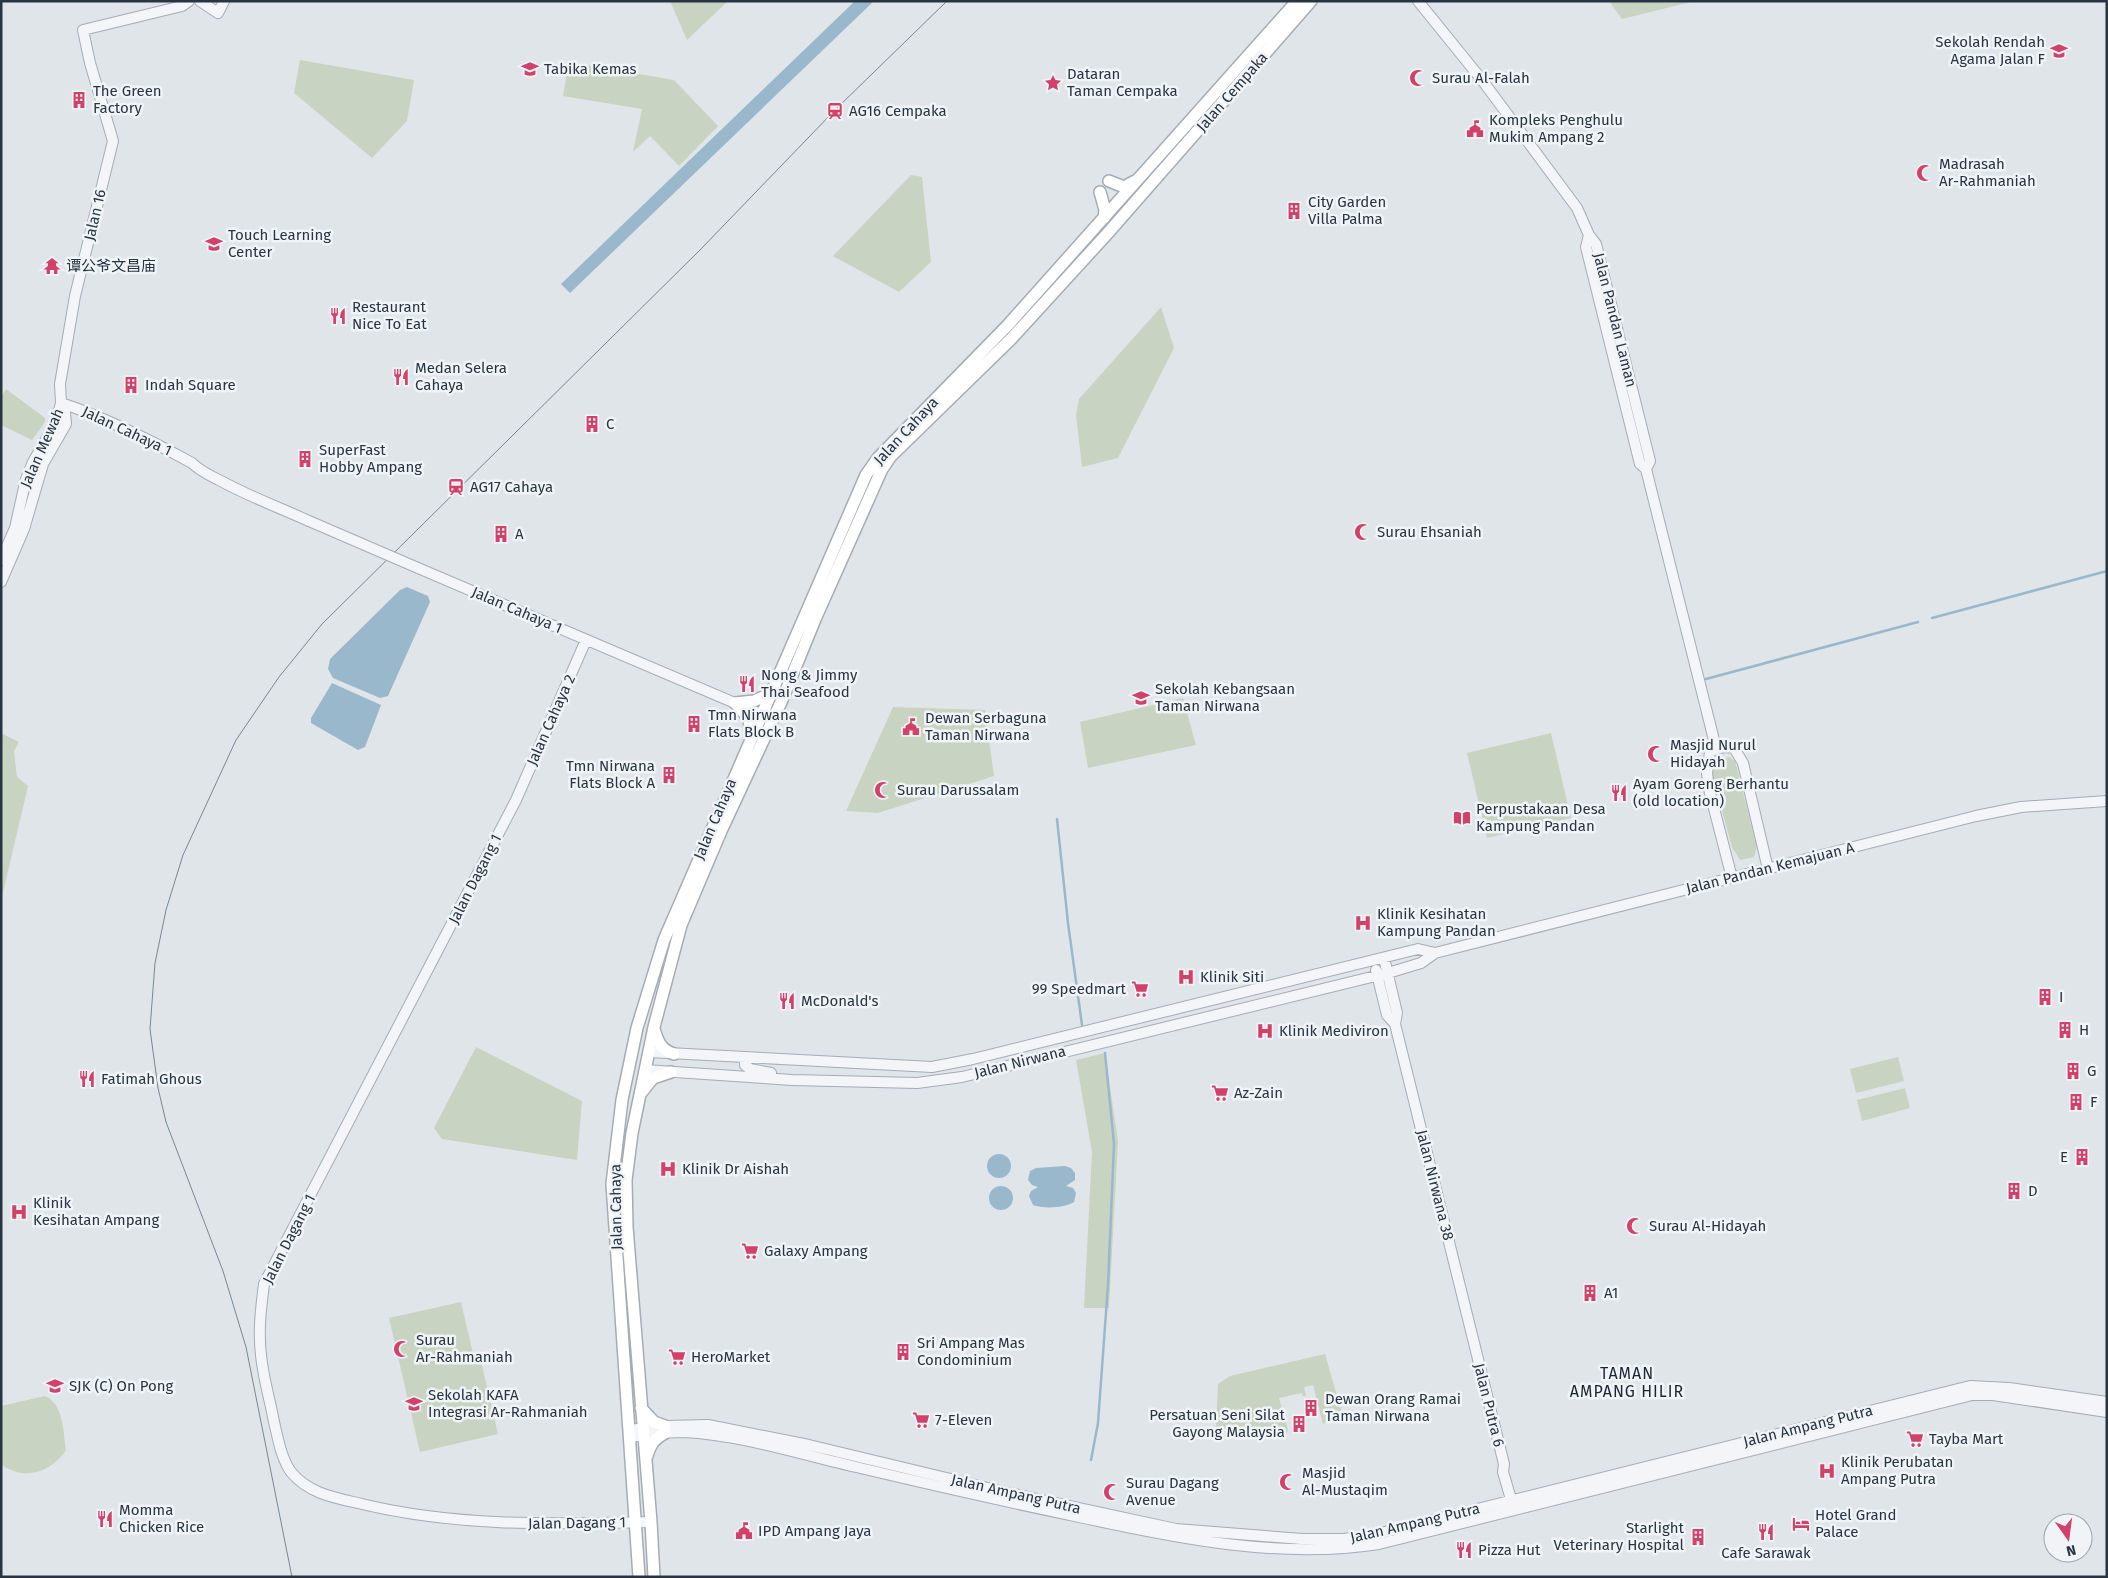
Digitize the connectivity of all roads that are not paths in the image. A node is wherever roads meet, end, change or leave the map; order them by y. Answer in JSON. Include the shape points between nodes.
{"nodes":[{"id":1,"x":189,"y":1,"type":"edge"},
{"id":2,"x":200,"y":1,"type":"edge"},
{"id":3,"x":224,"y":1,"type":"edge"},
{"id":4,"x":1297,"y":1,"type":"edge"},
{"id":5,"x":1311,"y":1,"type":"edge"},
{"id":6,"x":1418,"y":1,"type":"edge"},
{"id":7,"x":1137,"y":180,"type":"junction"},
{"id":8,"x":1109,"y":181,"type":"dead end"},
{"id":9,"x":1152,"y":183,"type":"junction"},
{"id":10,"x":1100,"y":192,"type":"dead end"},
{"id":11,"x":1118,"y":204,"type":"junction"},
{"id":12,"x":1104,"y":218,"type":"junction"},
{"id":13,"x":1107,"y":234,"type":"junction"},
{"id":14,"x":60,"y":402,"type":"junction"},
{"id":15,"x":94,"y":414,"type":"junction"},
{"id":16,"x":66,"y":424,"type":"junction"},
{"id":17,"x":1,"y":560,"type":"edge"},
{"id":18,"x":1,"y":582,"type":"edge"},
{"id":19,"x":586,"y":640,"type":"junction"},
{"id":20,"x":772,"y":693,"type":"junction"},
{"id":21,"x":782,"y":700,"type":"junction"},
{"id":22,"x":735,"y":703,"type":"junction"},
{"id":23,"x":763,"y":715,"type":"junction"},
{"id":24,"x":751,"y":736,"type":"junction"},
{"id":25,"x":765,"y":736,"type":"junction"},
{"id":26,"x":1716,"y":748,"type":"junction"},
{"id":27,"x":516,"y":800,"type":"joint"},
{"id":28,"x":2107,"y":801,"type":"edge"},
{"id":29,"x":1768,"y":869,"type":"junction"},
{"id":30,"x":1732,"y":878,"type":"junction"},
{"id":31,"x":1435,"y":953,"type":"junction"},
{"id":32,"x":1379,"y":960,"type":"junction"},
{"id":33,"x":1402,"y":969,"type":"junction"},
{"id":34,"x":1383,"y":974,"type":"junction"},
{"id":35,"x":1366,"y":978,"type":"junction"},
{"id":36,"x":1386,"y":987,"type":"junction"},
{"id":37,"x":654,"y":1027,"type":"junction"},
{"id":38,"x":637,"y":1028,"type":"junction"},
{"id":39,"x":674,"y":1054,"type":"junction"},
{"id":40,"x":745,"y":1059,"type":"junction"},
{"id":41,"x":645,"y":1061,"type":"junction"},
{"id":42,"x":917,"y":1068,"type":"junction"},
{"id":43,"x":671,"y":1072,"type":"junction"},
{"id":44,"x":780,"y":1080,"type":"junction"},
{"id":45,"x":917,"y":1083,"type":"junction"},
{"id":46,"x":640,"y":1095,"type":"junction"},
{"id":47,"x":622,"y":1100,"type":"junction"},
{"id":48,"x":1474,"y":1346,"type":"joint"},
{"id":49,"x":2107,"y":1402,"type":"edge"},
{"id":50,"x":641,"y":1408,"type":"junction"},
{"id":51,"x":2107,"y":1412,"type":"edge"},
{"id":52,"x":665,"y":1429,"type":"junction"},
{"id":53,"x":643,"y":1432,"type":"junction"},
{"id":54,"x":630,"y":1434,"type":"junction"},
{"id":55,"x":646,"y":1460,"type":"junction"},
{"id":56,"x":1514,"y":1504,"type":"junction"},
{"id":57,"x":637,"y":1522,"type":"junction"},
{"id":58,"x":651,"y":1522,"type":"junction"},
{"id":59,"x":639,"y":1577,"type":"edge"},
{"id":60,"x":654,"y":1577,"type":"edge"}],
"edges":[{"from":1,"to":14,"type":"street","name":"Jalan 16","via":[[182,6],[83,30],[113,141],[76,296],[60,384]]},
{"from":2,"to":3,"type":"street","via":[[218,13]]},
{"from":4,"to":7,"type":"main road","name":"Jalan Cempaka"},
{"from":5,"to":9,"type":"main road","name":"Jalan Cempaka"},
{"from":6,"to":26,"type":"street","name":"Jalan Pandan Laman","via":[[1482,80],[1577,208],[1596,244],[1647,447],[1650,462],[1646,469]]},
{"from":7,"to":8,"type":"main road","via":[[1124,187]]},
{"from":7,"to":11,"type":"main road","name":"Jalan Cahaya"},
{"from":9,"to":11,"type":"main road","via":[[1126,203]]},
{"from":9,"to":13,"type":"main road","name":"Jalan Cahaya"},
{"from":10,"to":12,"type":"main road"},
{"from":11,"to":12,"type":"main road","name":"Jalan Cahaya"},
{"from":11,"to":13,"type":"main road","via":[[1117,215]]},
{"from":12,"to":20,"type":"main road","name":"Jalan Cahaya","via":[[966,370],[891,442],[866,475]]},
{"from":13,"to":21,"type":"main road","name":"Jalan Cahaya","via":[[1011,339],[891,456],[873,487]]},
{"from":14,"to":15,"type":"street","name":"Jalan Cahaya 1"},
{"from":14,"to":16,"type":"street","name":"Jalan Mewah"},
{"from":14,"to":17,"type":"street","name":"Jalan Mewah","via":[[52,429],[26,480],[15,528]]},
{"from":15,"to":16,"type":"street","via":[[79,415]]},
{"from":15,"to":19,"type":"street","name":"Jalan Cahaya 1","bridge":true,"via":[[258,500]]},
{"from":16,"to":18,"type":"street","name":"Jalan Mewah","via":[[43,464],[24,529]]},
{"from":19,"to":22,"type":"street","name":"Jalan Cahaya 1"},
{"from":19,"to":27,"type":"street","name":"Jalan Cahaya 2"},
{"from":20,"to":22,"type":"main road","via":[[754,701]]},
{"from":20,"to":23,"type":"main road","name":"Jalan Cahaya"},
{"from":21,"to":23,"type":"main road"},
{"from":21,"to":25,"type":"main road","name":"Jalan Cahaya"},
{"from":22,"to":23,"type":"street","name":"Jalan Cahaya 1"},
{"from":22,"to":24,"type":"main road","via":[[749,719]]},
{"from":23,"to":24,"type":"main road","name":"Jalan Cahaya"},
{"from":23,"to":25,"type":"main road","via":[[767,727]]},
{"from":24,"to":38,"type":"main road","name":"Jalan Cahaya","via":[[664,940]]},
{"from":25,"to":37,"type":"main road","name":"Jalan Cahaya","via":[[682,924]]},
{"from":26,"to":29,"type":"street","via":[[1734,748],[1743,763]]},
{"from":26,"to":30,"type":"street","via":[[1710,752],[1707,773]]},
{"from":27,"to":57,"type":"street","name":"Jalan Dagang 1","via":[[264,1284],[260,1356],[283,1455],[290,1470],[321,1494],[394,1512],[468,1520],[522,1524]]},
{"from":28,"to":29,"type":"street","name":"Jalan Pandan Kemajuan A","via":[[2021,807]]},
{"from":29,"to":30,"type":"street","name":"Jalan Pandan Kemajuan A"},
{"from":30,"to":31,"type":"street","name":"Jalan Pandan Kemajuan A"},
{"from":31,"to":32,"type":"street","name":"Jalan Pandan Kemajuan A","via":[[1418,950]]},
{"from":31,"to":33,"type":"street","name":"Jalan Pandan Kemajuan A","via":[[1421,963]]},
{"from":32,"to":34,"type":"street","name":"Jalan Nirwana 38"},
{"from":32,"to":42,"type":"street","name":"Jalan Nirwana","via":[[973,1059]]},
{"from":33,"to":34,"type":"street","name":"Jalan Pandan Kemajuan A"},
{"from":33,"to":36,"type":"street"},
{"from":34,"to":35,"type":"street","name":"Jalan Nirwana"},
{"from":34,"to":36,"type":"street","name":"Jalan Nirwana 38"},
{"from":35,"to":36,"type":"street"},
{"from":35,"to":45,"type":"street","name":"Jalan Nirwana","via":[[962,1077]]},
{"from":36,"to":48,"type":"street","name":"Jalan Nirwana 38","via":[[1387,1015],[1395,1024]]},
{"from":37,"to":39,"type":"main road","via":[[660,1046]]},
{"from":37,"to":41,"type":"main road","name":"Jalan Cahaya"},
{"from":38,"to":41,"type":"main road"},
{"from":38,"to":47,"type":"main road","name":"Jalan Cahaya"},
{"from":39,"to":40,"type":"street","name":"Jalan Nirwana"},
{"from":39,"to":41,"type":"street","name":"Jalan Nirwana"},
{"from":40,"to":42,"type":"street","name":"Jalan Nirwana"},
{"from":40,"to":44,"type":"street","via":[[750,1069],[771,1073]]},
{"from":41,"to":43,"type":"street","name":"Jalan Nirwana"},
{"from":41,"to":46,"type":"main road","name":"Jalan Cahaya"},
{"from":41,"to":47,"type":"main road"},
{"from":42,"to":45,"type":"street"},
{"from":43,"to":44,"type":"street","name":"Jalan Nirwana"},
{"from":43,"to":46,"type":"main road","via":[[653,1078]]},
{"from":44,"to":45,"type":"street","name":"Jalan Nirwana"},
{"from":46,"to":50,"type":"main road","name":"Jalan Cahaya","via":[[626,1180]]},
{"from":47,"to":54,"type":"main road","name":"Jalan Cahaya","via":[[612,1184]]},
{"from":48,"to":56,"type":"street","name":"Jalan Putra 6","via":[[1504,1464],[1503,1472]]},
{"from":49,"to":56,"type":"street","name":"Jalan Ampang Putra","via":[[2009,1388],[1970,1386]]},
{"from":50,"to":52,"type":"main road"},
{"from":50,"to":53,"type":"main road","name":"Jalan Cahaya"},
{"from":51,"to":56,"type":"street","name":"Jalan Ampang Putra","via":[[1978,1394]]},
{"from":52,"to":53,"type":"street","name":"Jalan Ampang Putra"},
{"from":52,"to":55,"type":"main road","via":[[650,1447]]},
{"from":52,"to":56,"type":"street","name":"Jalan Ampang Putra","via":[[708,1426],[809,1444],[965,1483],[1176,1529],[1246,1536],[1344,1539]]},
{"from":53,"to":54,"type":"street","name":"Jalan Ampang Putra"},
{"from":53,"to":55,"type":"main road","name":"Jalan Cahaya"},
{"from":54,"to":57,"type":"main road","name":"Jalan Cahaya"},
{"from":55,"to":58,"type":"main road","name":"Jalan Cahaya"},
{"from":57,"to":58,"type":"street","name":"Jalan Dagang 1"},
{"from":57,"to":59,"type":"main road","name":"Jalan Cahaya"},
{"from":58,"to":60,"type":"main road","name":"Jalan Cahaya"}]}
